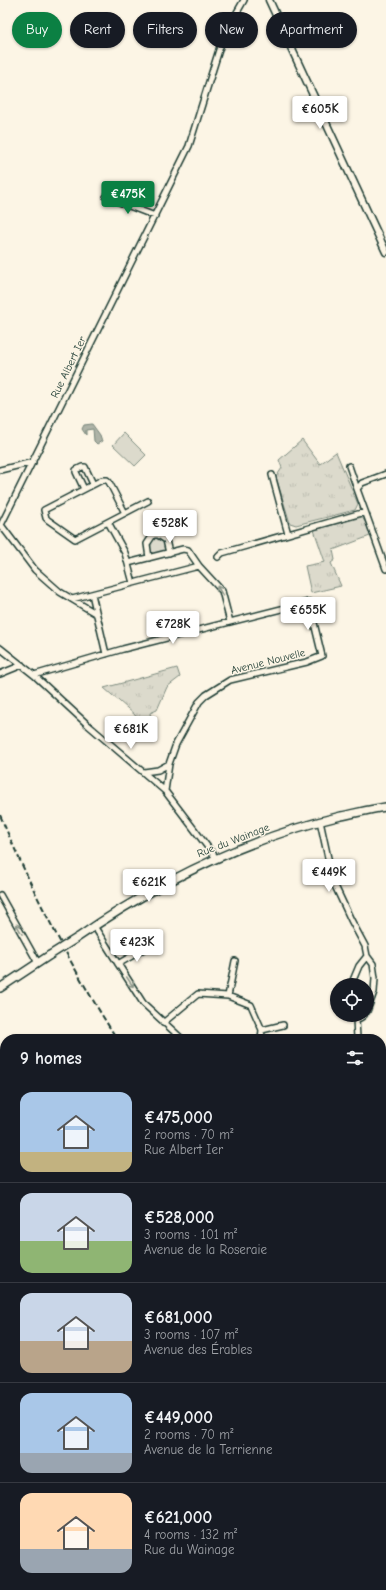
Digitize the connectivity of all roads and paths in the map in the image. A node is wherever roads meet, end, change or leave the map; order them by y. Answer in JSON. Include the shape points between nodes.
{"nodes":[{"id":1,"x":244,"y":0,"type":"edge"},
{"id":2,"x":268,"y":0,"type":"edge"},
{"id":3,"x":106,"y":197,"type":"dead end"},
{"id":4,"x":155,"y":216,"type":"junction"},
{"id":5,"x":386,"y":252,"type":"edge"},
{"id":6,"x":33,"y":462,"type":"junction"},
{"id":7,"x":349,"y":466,"type":"dead end"},
{"id":8,"x":0,"y":470,"type":"edge"},
{"id":9,"x":386,"y":474,"type":"edge"},
{"id":10,"x":272,"y":475,"type":"dead end"},
{"id":11,"x":93,"y":484,"type":"junction"},
{"id":12,"x":84,"y":489,"type":"junction"},
{"id":13,"x":357,"y":489,"type":"junction"},
{"id":14,"x":148,"y":501,"type":"dead end"},
{"id":15,"x":126,"y":512,"type":"junction"},
{"id":16,"x":365,"y":512,"type":"junction"},
{"id":17,"x":108,"y":522,"type":"junction"},
{"id":18,"x":1,"y":526,"type":"edge"},
{"id":19,"x":288,"y":534,"type":"junction"},
{"id":20,"x":169,"y":553,"type":"junction"},
{"id":21,"x":218,"y":557,"type":"dead end"},
{"id":22,"x":149,"y":558,"type":"junction"},
{"id":23,"x":128,"y":563,"type":"junction"},
{"id":24,"x":199,"y":566,"type":"junction"},
{"id":25,"x":386,"y":569,"type":"edge"},
{"id":26,"x":133,"y":583,"type":"junction"},
{"id":27,"x":92,"y":594,"type":"junction"},
{"id":28,"x":72,"y":599,"type":"junction"},
{"id":29,"x":95,"y":613,"type":"junction"},
{"id":30,"x":230,"y":622,"type":"junction"},
{"id":31,"x":0,"y":648,"type":"edge"},
{"id":32,"x":106,"y":654,"type":"junction"},
{"id":33,"x":22,"y":665,"type":"junction"},
{"id":34,"x":0,"y":674,"type":"edge"},
{"id":35,"x":34,"y":675,"type":"junction"},
{"id":36,"x":169,"y":764,"type":"junction"},
{"id":37,"x":144,"y":772,"type":"junction"},
{"id":38,"x":165,"y":790,"type":"junction"},
{"id":39,"x":386,"y":807,"type":"edge"},
{"id":40,"x":320,"y":821,"type":"junction"},
{"id":41,"x":216,"y":858,"type":"junction"},
{"id":42,"x":0,"y":895,"type":"edge"},
{"id":43,"x":94,"y":926,"type":"junction"},
{"id":44,"x":147,"y":947,"type":"dead end"},
{"id":45,"x":367,"y":956,"type":"junction"},
{"id":46,"x":235,"y":961,"type":"dead end"},
{"id":47,"x":38,"y":963,"type":"junction"},
{"id":48,"x":118,"y":964,"type":"junction"},
{"id":49,"x":354,"y":978,"type":"edge"},
{"id":50,"x":0,"y":988,"type":"edge"},
{"id":51,"x":374,"y":990,"type":"edge"},
{"id":52,"x":228,"y":996,"type":"junction"},
{"id":53,"x":356,"y":1022,"type":"edge"},
{"id":54,"x":163,"y":1023,"type":"junction"},
{"id":55,"x":283,"y":1025,"type":"dead end"},
{"id":56,"x":262,"y":1030,"type":"junction"},
{"id":57,"x":176,"y":1034,"type":"edge"},
{"id":58,"x":262,"y":1034,"type":"edge"},
{"id":59,"x":357,"y":1034,"type":"edge"}],
"edges":[{"from":1,"to":4,"type":"street","name":"Rue Albert Ier","via":[[223,38],[189,146]]},
{"from":2,"to":5,"type":"street"},
{"from":3,"to":4,"type":"street"},
{"from":4,"to":6,"type":"street","name":"Rue Albert Ier"},
{"from":6,"to":8,"type":"street"},
{"from":6,"to":18,"type":"street","name":"Rue Albert Ier"},
{"from":7,"to":13,"type":"street"},
{"from":9,"to":13,"type":"street","via":[[362,483]]},
{"from":10,"to":19,"type":"street"},
{"from":11,"to":12,"type":"street"},
{"from":11,"to":12,"type":"street","via":[[85,467],[76,470]]},
{"from":11,"to":15,"type":"street","via":[[107,480]]},
{"from":12,"to":17,"type":"street","via":[[44,510],[46,518],[75,539]]},
{"from":13,"to":16,"type":"street"},
{"from":14,"to":15,"type":"street"},
{"from":15,"to":17,"type":"street"},
{"from":16,"to":19,"type":"street"},
{"from":16,"to":25,"type":"street"},
{"from":17,"to":23,"type":"street"},
{"from":18,"to":28,"type":"street","via":[[35,570]]},
{"from":19,"to":21,"type":"street","via":[[222,553]]},
{"from":20,"to":22,"type":"street"},
{"from":20,"to":22,"type":"street","via":[[166,540],[153,534],[147,544]]},
{"from":20,"to":24,"type":"street","via":[[188,550]]},
{"from":22,"to":23,"type":"street"},
{"from":23,"to":26,"type":"street"},
{"from":24,"to":26,"type":"street"},
{"from":30,"to":24,"type":"street","one_way":true,"via":[[222,591]]},
{"from":26,"to":27,"type":"street"},
{"from":27,"to":28,"type":"street"},
{"from":27,"to":29,"type":"street"},
{"from":28,"to":29,"type":"street"},
{"from":29,"to":32,"type":"street"},
{"from":30,"to":32,"type":"street"},
{"from":30,"to":36,"type":"street","name":"Avenue Nouvelle","via":[[309,602],[322,656],[230,680],[206,695],[199,702],[185,728]]},
{"from":31,"to":33,"type":"street"},
{"from":32,"to":35,"type":"street"},
{"from":33,"to":34,"type":"street"},
{"from":33,"to":35,"type":"street"},
{"from":35,"to":37,"type":"street"},
{"from":36,"to":37,"type":"street","via":[[158,770]]},
{"from":36,"to":38,"type":"street","name":"Avenue Nouvelle"},
{"from":37,"to":38,"type":"street"},
{"from":38,"to":41,"type":"street"},
{"from":39,"to":40,"type":"main road","name":"Rue du Wainage"},
{"from":40,"to":41,"type":"main road","name":"Rue du Wainage"},
{"from":40,"to":45,"type":"street","via":[[336,888],[365,946]]},
{"from":41,"to":43,"type":"main road","name":"Rue du Wainage","via":[[127,904]]},
{"from":47,"to":42,"type":"street","one_way":true},
{"from":43,"to":47,"type":"main road","name":"Rue du Wainage","bridge":true},
{"from":43,"to":48,"type":"street"},
{"from":44,"to":48,"type":"street"},
{"from":45,"to":49,"type":"street"},
{"from":45,"to":51,"type":"street","via":[[373,964]]},
{"from":46,"to":52,"type":"street"},
{"from":47,"to":50,"type":"main road","name":"Rue du Wainage"},
{"from":48,"to":54,"type":"street","one_way":true,"via":[[143,1003]]},
{"from":52,"to":54,"type":"street","via":[[198,994]]},
{"from":52,"to":56,"type":"street","via":[[251,1005]]},
{"from":53,"to":59,"type":"street"},
{"from":54,"to":57,"type":"street"},
{"from":55,"to":56,"type":"street"},
{"from":56,"to":58,"type":"street"}]}
